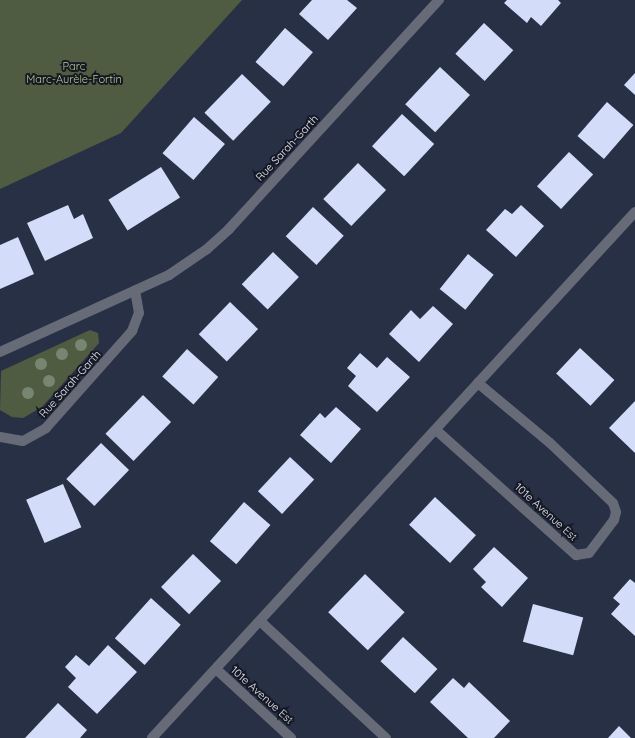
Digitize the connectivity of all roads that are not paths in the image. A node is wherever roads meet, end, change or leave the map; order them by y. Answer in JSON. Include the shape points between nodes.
{"nodes":[{"id":1,"x":439,"y":0,"type":"edge"},
{"id":2,"x":635,"y":212,"type":"edge"},
{"id":3,"x":135,"y":290,"type":"junction"},
{"id":4,"x":0,"y":352,"type":"edge"},
{"id":5,"x":478,"y":383,"type":"junction"},
{"id":6,"x":436,"y":430,"type":"junction"},
{"id":7,"x":0,"y":437,"type":"edge"},
{"id":8,"x":260,"y":621,"type":"junction"},
{"id":9,"x":216,"y":669,"type":"junction"},
{"id":10,"x":152,"y":738,"type":"edge"},
{"id":11,"x":291,"y":738,"type":"edge"},
{"id":12,"x":386,"y":738,"type":"edge"}],
"edges":[{"from":1,"to":3,"type":"street","name":"Rue Sarah-Garth","via":[[218,240],[169,275]]},
{"from":2,"to":5,"type":"street","name":"101e Avenue Est"},
{"from":3,"to":4,"type":"street","name":"Rue Sarah-Garth"},
{"from":3,"to":7,"type":"street","name":"Rue Sarah-Garth","via":[[138,313],[132,331],[46,428],[23,441]]},
{"from":5,"to":6,"type":"street","name":"101e Avenue Est"},
{"from":5,"to":6,"type":"street","name":"101e Avenue Est","via":[[550,443],[613,503],[616,512],[614,520],[590,553],[576,555]]},
{"from":6,"to":8,"type":"street","name":"101e Avenue Est"},
{"from":8,"to":9,"type":"street","name":"101e Avenue Est"},
{"from":8,"to":12,"type":"street"},
{"from":9,"to":10,"type":"street","name":"101e Avenue Est"},
{"from":9,"to":11,"type":"street","name":"101e Avenue Est"}]}
